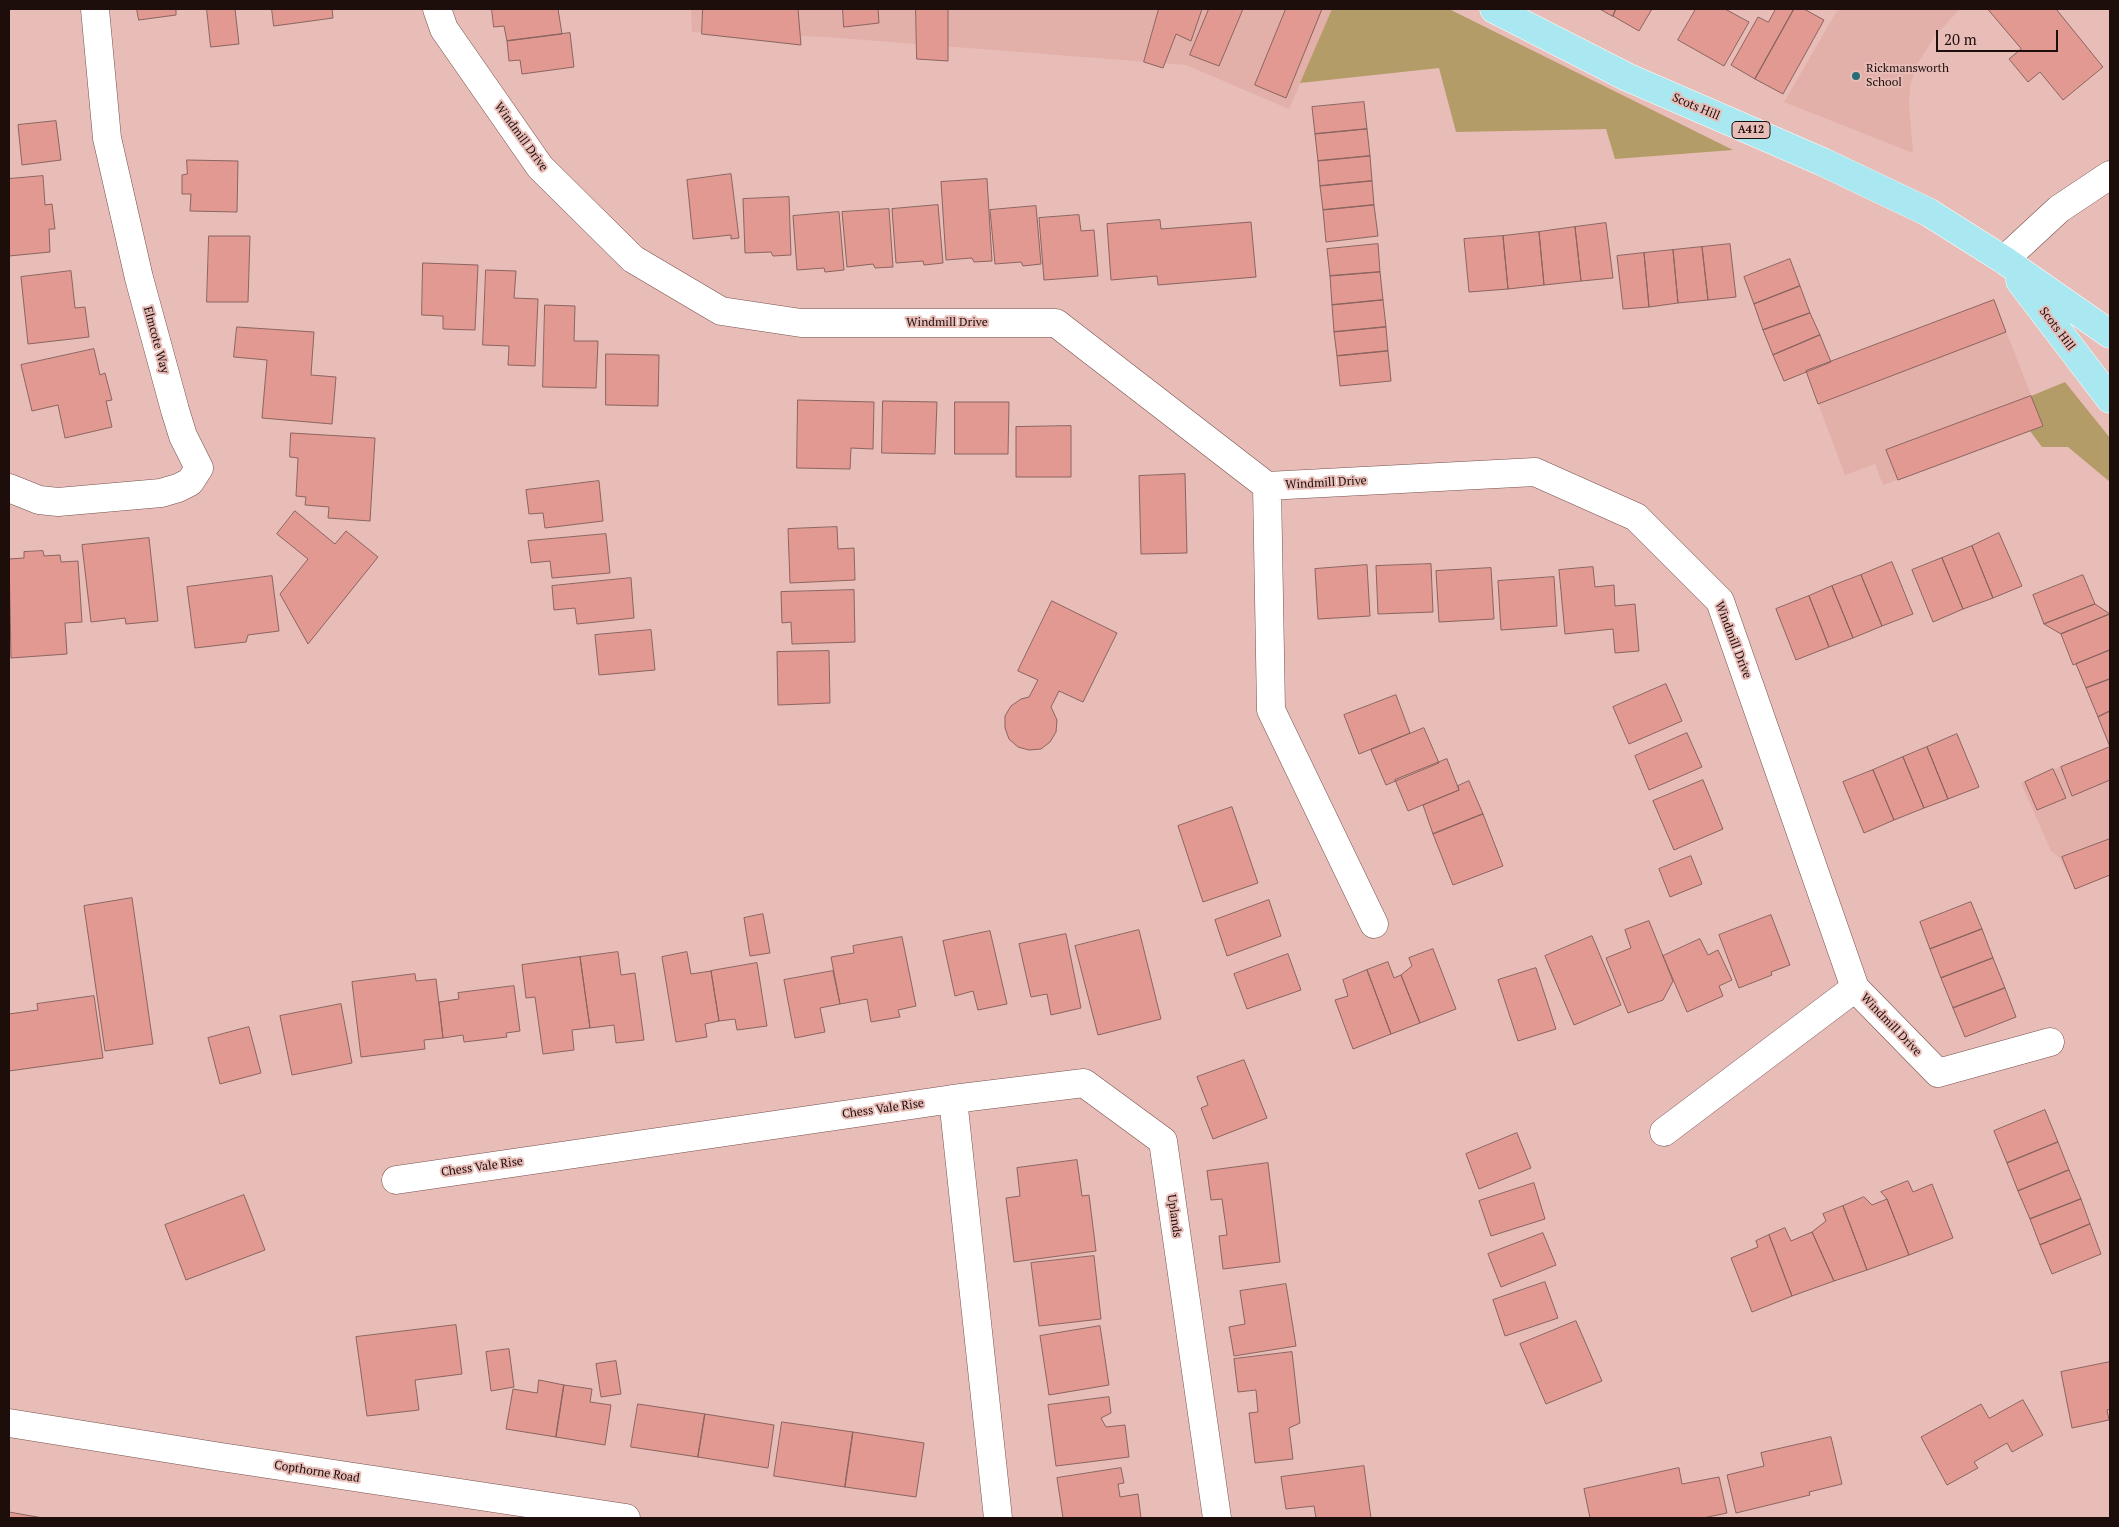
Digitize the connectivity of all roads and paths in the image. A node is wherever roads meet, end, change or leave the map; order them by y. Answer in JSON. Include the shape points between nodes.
{"nodes":[{"id":1,"x":95,"y":9,"type":"edge"},
{"id":2,"x":437,"y":9,"type":"edge"},
{"id":3,"x":1494,"y":9,"type":"edge"},
{"id":4,"x":2110,"y":175,"type":"edge"},
{"id":5,"x":2004,"y":260,"type":"junction"},
{"id":6,"x":2110,"y":334,"type":"edge"},
{"id":7,"x":2110,"y":399,"type":"edge"},
{"id":8,"x":1267,"y":486,"type":"junction"},
{"id":9,"x":9,"y":488,"type":"edge"},
{"id":10,"x":1374,"y":924,"type":"dead end"},
{"id":11,"x":1855,"y":988,"type":"junction"},
{"id":12,"x":2050,"y":1042,"type":"dead end"},
{"id":13,"x":953,"y":1099,"type":"junction"},
{"id":14,"x":1664,"y":1132,"type":"dead end"},
{"id":15,"x":396,"y":1180,"type":"dead end"},
{"id":16,"x":9,"y":1422,"type":"edge"},
{"id":17,"x":626,"y":1518,"type":"edge"},
{"id":18,"x":998,"y":1518,"type":"edge"},
{"id":19,"x":1218,"y":1518,"type":"edge"}],
"edges":[{"from":1,"to":9,"type":"street","name":"Elmcote Way","via":[[107,138],[120,197],[175,410],[183,436],[199,468],[190,482],[161,493],[58,502],[40,500]]},
{"from":2,"to":8,"type":"street","name":"Windmill Drive","via":[[444,29],[540,167],[633,259],[721,311],[801,323],[1056,323]]},
{"from":3,"to":5,"type":"main road","name":"Scots Hill","number":"A412","via":[[1627,77],[1823,162],[1928,212]]},
{"from":4,"to":5,"type":"street","via":[[2059,209]]},
{"from":5,"to":6,"type":"main road","name":"Scots Hill","number":"A412"},
{"from":5,"to":7,"type":"main road","name":"Scots Hill","number":"A412"},
{"from":8,"to":10,"type":"street","via":[[1271,710]]},
{"from":8,"to":11,"type":"street","name":"Windmill Drive","via":[[1535,472],[1636,517],[1720,600]]},
{"from":11,"to":12,"type":"street","name":"Windmill Drive","via":[[1938,1073]]},
{"from":11,"to":14,"type":"street"},
{"from":13,"to":15,"type":"street","name":"Chess Vale Rise"},
{"from":13,"to":18,"type":"street"},
{"from":13,"to":19,"type":"street","name":"Uplands","via":[[1084,1083],[1163,1141]]},
{"from":16,"to":17,"type":"street","name":"Copthorne Road"}]}
